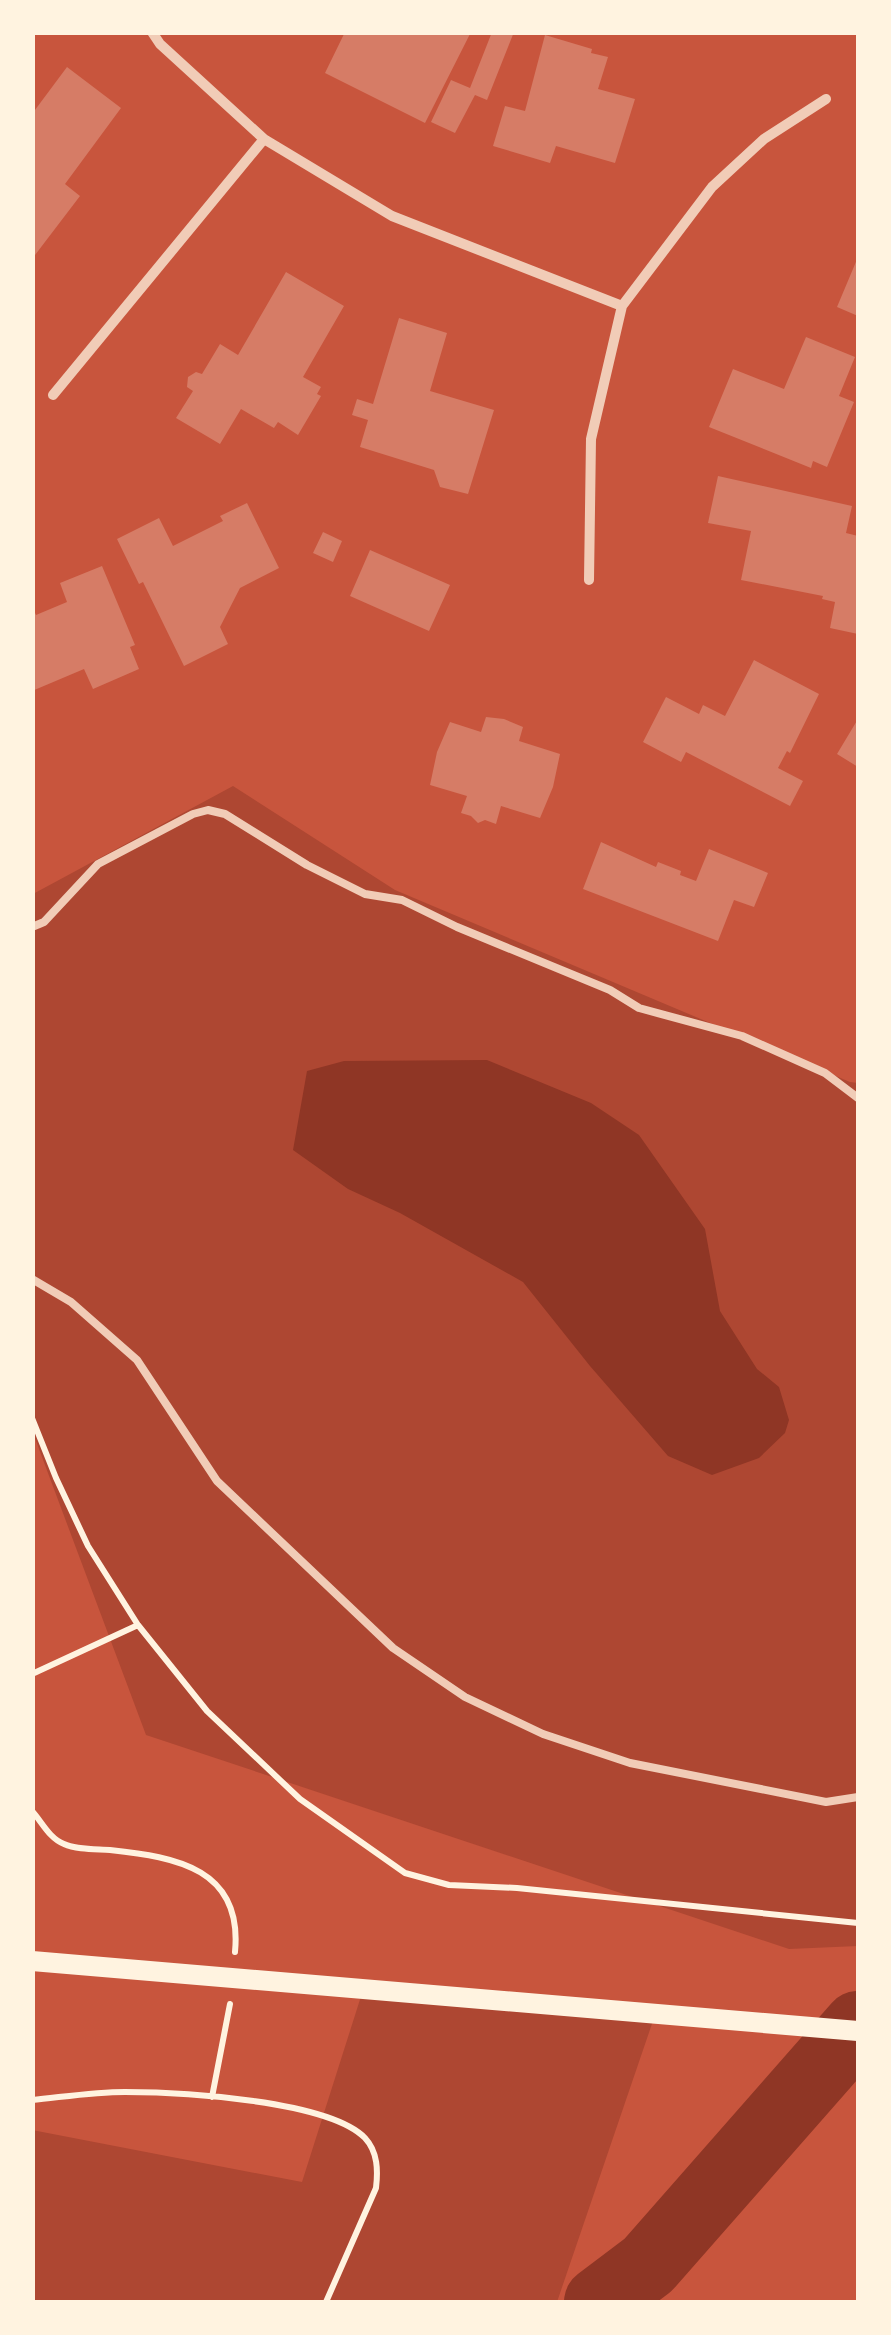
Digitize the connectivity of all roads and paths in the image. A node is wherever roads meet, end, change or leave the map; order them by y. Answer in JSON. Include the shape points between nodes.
{"nodes":[{"id":1,"x":152,"y":32,"type":"edge"},
{"id":2,"x":826,"y":98,"type":"dead end"},
{"id":3,"x":264,"y":139,"type":"junction"},
{"id":4,"x":622,"y":306,"type":"junction"},
{"id":5,"x":53,"y":395,"type":"dead end"},
{"id":6,"x":589,"y":580,"type":"dead end"},
{"id":7,"x":32,"y":928,"type":"edge"},
{"id":8,"x":858,"y":1098,"type":"edge"},
{"id":9,"x":32,"y":1278,"type":"edge"},
{"id":10,"x":32,"y":1418,"type":"edge"},
{"id":11,"x":138,"y":1626,"type":"junction"},
{"id":12,"x":32,"y":1674,"type":"edge"},
{"id":13,"x":858,"y":1796,"type":"edge"},
{"id":14,"x":32,"y":1810,"type":"edge"},
{"id":15,"x":858,"y":1923,"type":"edge"},
{"id":16,"x":32,"y":1960,"type":"edge"},
{"id":17,"x":234,"y":1960,"type":"dead end"},
{"id":18,"x":231,"y":1990,"type":"dead end"},
{"id":19,"x":858,"y":2031,"type":"edge"},
{"id":20,"x":212,"y":2096,"type":"junction"},
{"id":21,"x":32,"y":2100,"type":"edge"},
{"id":22,"x":326,"y":2302,"type":"edge"}],
"edges":[{"from":1,"to":3,"type":"street"},
{"from":2,"to":4,"type":"street","via":[[764,139],[712,187]]},
{"from":3,"to":4,"type":"street","via":[[392,216]]},
{"from":3,"to":5,"type":"street"},
{"from":4,"to":6,"type":"street","via":[[592,439]]},
{"from":7,"to":8,"type":"lane","via":[[98,864],[208,810],[366,894],[402,900],[640,1008],[742,1036],[825,1074]]},
{"from":9,"to":13,"type":"lane","via":[[71,1302],[137,1360],[217,1481],[393,1648],[466,1697],[543,1734],[630,1763],[826,1802]]},
{"from":10,"to":11,"type":"path","via":[[88,1546]]},
{"from":11,"to":12,"type":"path"},
{"from":11,"to":15,"type":"path","via":[[207,1711],[300,1798],[406,1872],[450,1885]]},
{"from":14,"to":17,"type":"path","via":[[67,1846],[180,1862],[211,1878],[235,1914]]},
{"from":16,"to":19,"type":"main road"},
{"from":18,"to":20,"type":"path"},
{"from":20,"to":21,"type":"path","via":[[124,2092]]},
{"from":20,"to":22,"type":"path","via":[[329,2117],[367,2140],[378,2170],[376,2188]]}]}
